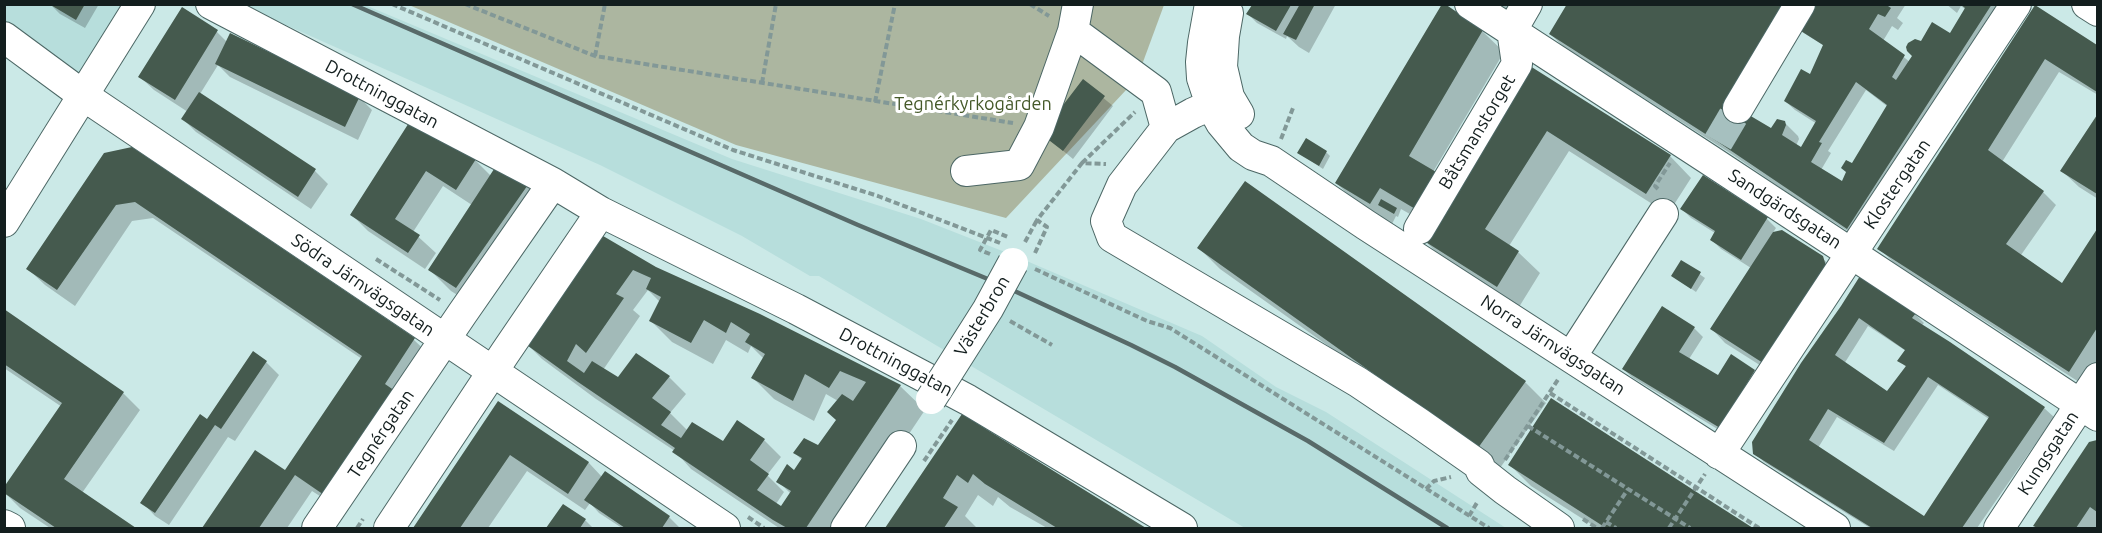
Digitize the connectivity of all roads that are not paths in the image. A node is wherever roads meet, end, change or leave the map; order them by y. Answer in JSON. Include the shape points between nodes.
{"nodes":[{"id":1,"x":140,"y":4,"type":"edge"},
{"id":2,"x":211,"y":4,"type":"edge"},
{"id":3,"x":1210,"y":4,"type":"edge"},
{"id":4,"x":1230,"y":4,"type":"edge"},
{"id":5,"x":1470,"y":4,"type":"edge"},
{"id":6,"x":1527,"y":4,"type":"edge"},
{"id":7,"x":1800,"y":4,"type":"edge"},
{"id":8,"x":2016,"y":4,"type":"edge"},
{"id":9,"x":2087,"y":4,"type":"edge"},
{"id":10,"x":2097,"y":11,"type":"edge"},
{"id":11,"x":1076,"y":18,"type":"edge"},
{"id":12,"x":1512,"y":30,"type":"junction"},
{"id":13,"x":4,"y":37,"type":"edge"},
{"id":14,"x":84,"y":96,"type":"junction"},
{"id":15,"x":1220,"y":101,"type":"junction"},
{"id":16,"x":1738,"y":108,"type":"tunnel mouth"},
{"id":17,"x":1166,"y":128,"type":"junction"},
{"id":18,"x":966,"y":171,"type":"dead end"},
{"id":19,"x":553,"y":183,"type":"junction"},
{"id":20,"x":601,"y":212,"type":"junction"},
{"id":21,"x":1663,"y":214,"type":"road end"},
{"id":22,"x":4,"y":222,"type":"edge"},
{"id":23,"x":1419,"y":229,"type":"dead end"},
{"id":24,"x":1851,"y":253,"type":"junction"},
{"id":25,"x":1019,"y":257,"type":"road end"},
{"id":26,"x":444,"y":340,"type":"junction"},
{"id":27,"x":1564,"y":352,"type":"junction"},
{"id":28,"x":493,"y":372,"type":"junction"},
{"id":29,"x":2097,"y":378,"type":"edge"},
{"id":30,"x":944,"y":405,"type":"road end"},
{"id":31,"x":2089,"y":410,"type":"edge"},
{"id":32,"x":901,"y":446,"type":"dead end"},
{"id":33,"x":1719,"y":454,"type":"junction"},
{"id":34,"x":4,"y":525,"type":"edge"},
{"id":35,"x":10,"y":528,"type":"edge"},
{"id":36,"x":317,"y":528,"type":"edge"},
{"id":37,"x":389,"y":528,"type":"edge"},
{"id":38,"x":725,"y":528,"type":"edge"},
{"id":39,"x":846,"y":528,"type":"edge"},
{"id":40,"x":1182,"y":528,"type":"edge"},
{"id":41,"x":1560,"y":528,"type":"edge"},
{"id":42,"x":1835,"y":528,"type":"edge"},
{"id":43,"x":2000,"y":528,"type":"edge"}],
"edges":[{"from":1,"to":14,"type":"street"},
{"from":2,"to":19,"type":"street","name":"Drottninggatan"},
{"from":3,"to":15,"type":"street","name":"Norra Järnvägsgatan","via":[[1202,78]]},
{"from":4,"to":15,"type":"street","name":"Norra Järnvägsgatan"},
{"from":5,"to":12,"type":"street","name":"Sandgärdsgatan"},
{"from":6,"to":12,"type":"street"},
{"from":7,"to":16,"type":"street"},
{"from":8,"to":24,"type":"street","name":"Klostergatan"},
{"from":9,"to":10,"type":"street"},
{"from":11,"to":17,"type":"street","via":[[1156,92]]},
{"from":11,"to":18,"type":"street","via":[[1038,127],[1020,165]]},
{"from":12,"to":23,"type":"street","name":"Båtsmanstorget","via":[[1517,64]]},
{"from":12,"to":24,"type":"street","name":"Sandgärdsgatan","via":[[1683,142],[1713,150]]},
{"from":13,"to":14,"type":"street","name":"Södra Järnvägsgatan"},
{"from":14,"to":22,"type":"street"},
{"from":14,"to":26,"type":"street","name":"Södra Järnvägsgatan"},
{"from":15,"to":17,"type":"street"},
{"from":15,"to":27,"type":"street","name":"Norra Järnvägsgatan","via":[[1275,153],[1366,225]]},
{"from":17,"to":41,"type":"street","via":[[1122,185],[1106,221],[1112,237],[1358,382],[1479,465],[1481,471]]},
{"from":19,"to":20,"type":"street","name":"Drottninggatan"},
{"from":19,"to":26,"type":"street"},
{"from":20,"to":28,"type":"street"},
{"from":20,"to":40,"type":"street","name":"Drottninggatan","via":[[968,400]]},
{"from":21,"to":27,"type":"street"},
{"from":24,"to":31,"type":"street","name":"Sandgärdsgatan"},
{"from":24,"to":33,"type":"street","name":"Klostergatan"},
{"from":25,"to":30,"type":"street","name":"Västerbron","bridge":true,"via":[[988,309]]},
{"from":26,"to":28,"type":"street","name":"Södra Järnvägsgatan"},
{"from":26,"to":36,"type":"street","name":"Tegnérgatan"},
{"from":27,"to":33,"type":"street","name":"Norra Järnvägsgatan"},
{"from":28,"to":37,"type":"street"},
{"from":28,"to":38,"type":"street","name":"Södra Järnvägsgatan"},
{"from":29,"to":31,"type":"street","name":"Kungsgatan"},
{"from":31,"to":43,"type":"street","name":"Kungsgatan"},
{"from":32,"to":39,"type":"street"},
{"from":33,"to":42,"type":"street","name":"Norra Järnvägsgatan"},
{"from":34,"to":35,"type":"street"}]}
